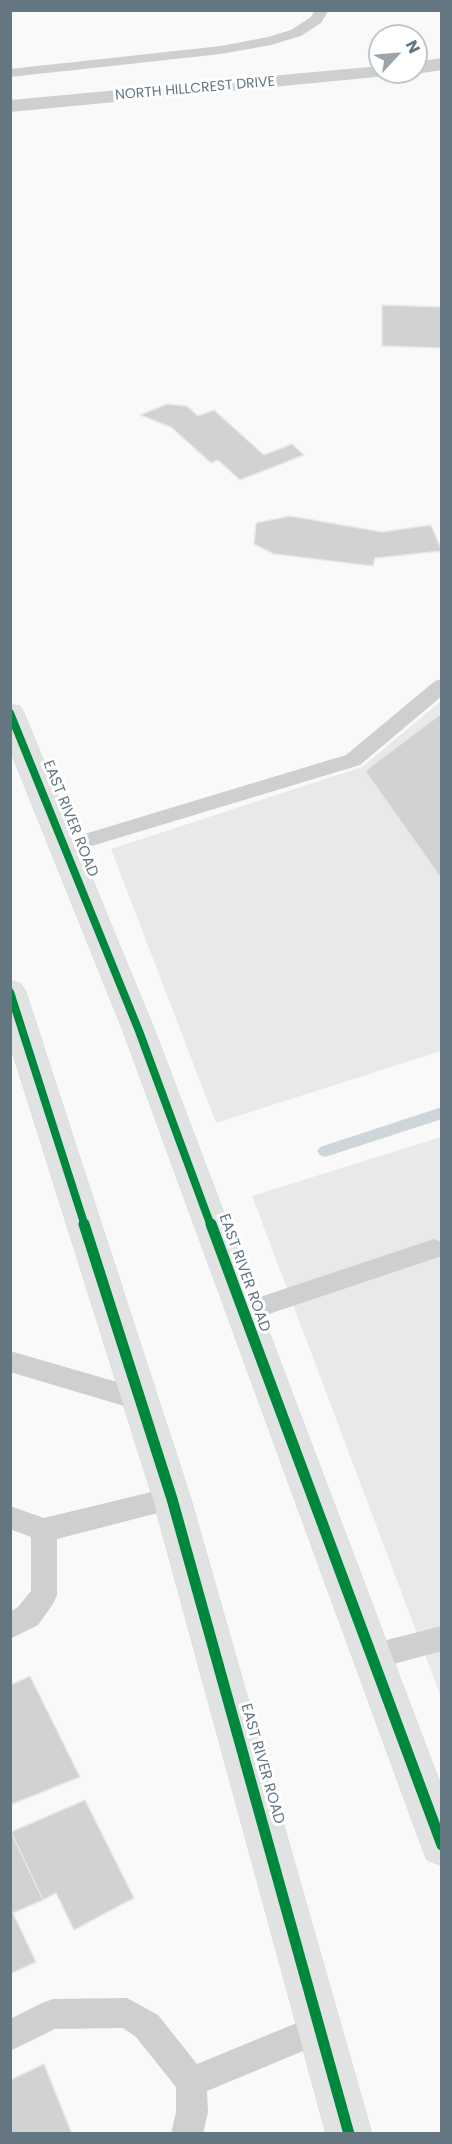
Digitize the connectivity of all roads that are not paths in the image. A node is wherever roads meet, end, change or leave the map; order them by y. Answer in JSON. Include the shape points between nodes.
{"nodes":[{"id":1,"x":322,"y":10,"type":"edge"},
{"id":2,"x":10,"y":73,"type":"edge"},
{"id":3,"x":368,"y":73,"type":"edge"},
{"id":4,"x":10,"y":106,"type":"edge"},
{"id":5,"x":441,"y":685,"type":"edge"},
{"id":6,"x":10,"y":713,"type":"edge"},
{"id":7,"x":65,"y":847,"type":"junction"},
{"id":8,"x":10,"y":992,"type":"edge"},
{"id":9,"x":434,"y":1250,"type":"dead end"},
{"id":10,"x":243,"y":1313,"type":"junction"},
{"id":11,"x":10,"y":1361,"type":"edge"},
{"id":12,"x":141,"y":1400,"type":"junction"},
{"id":13,"x":172,"y":1499,"type":"junction"},
{"id":14,"x":10,"y":1517,"type":"edge"},
{"id":15,"x":44,"y":1530,"type":"junction"},
{"id":16,"x":10,"y":1627,"type":"edge"},
{"id":17,"x":441,"y":1638,"type":"edge"},
{"id":18,"x":371,"y":1657,"type":"junction"},
{"id":19,"x":441,"y":1845,"type":"edge"},
{"id":20,"x":321,"y":2028,"type":"junction"},
{"id":21,"x":10,"y":2036,"type":"edge"},
{"id":22,"x":191,"y":2082,"type":"junction"},
{"id":23,"x":188,"y":2133,"type":"edge"},
{"id":24,"x":349,"y":2133,"type":"edge"}],
"edges":[{"from":1,"to":2,"type":"lane","via":[[316,20],[296,33],[271,41]]},
{"from":3,"to":4,"type":"street","name":"NORTH HILLCREST DRIVE"},
{"from":5,"to":7,"type":"lane","via":[[353,760]]},
{"from":6,"to":7,"type":"main road","name":"EAST RIVER ROAD"},
{"from":7,"to":10,"type":"main road","name":"EAST RIVER ROAD","via":[[139,1031]]},
{"from":8,"to":12,"type":"main road","name":"EAST RIVER ROAD"},
{"from":9,"to":10,"type":"lane"},
{"from":10,"to":18,"type":"main road","name":"EAST RIVER ROAD"},
{"from":11,"to":12,"type":"lane"},
{"from":12,"to":13,"type":"main road","name":"EAST RIVER ROAD"},
{"from":13,"to":15,"type":"lane"},
{"from":13,"to":20,"type":"main road","name":"EAST RIVER ROAD"},
{"from":14,"to":15,"type":"lane"},
{"from":15,"to":16,"type":"lane","via":[[44,1595],[28,1616]]},
{"from":17,"to":18,"type":"lane"},
{"from":18,"to":19,"type":"main road","name":"EAST RIVER ROAD"},
{"from":20,"to":22,"type":"lane"},
{"from":20,"to":24,"type":"main road","name":"EAST RIVER ROAD"},
{"from":21,"to":22,"type":"lane","via":[[53,2014],[127,2013],[147,2026]]},
{"from":22,"to":23,"type":"lane"}]}
